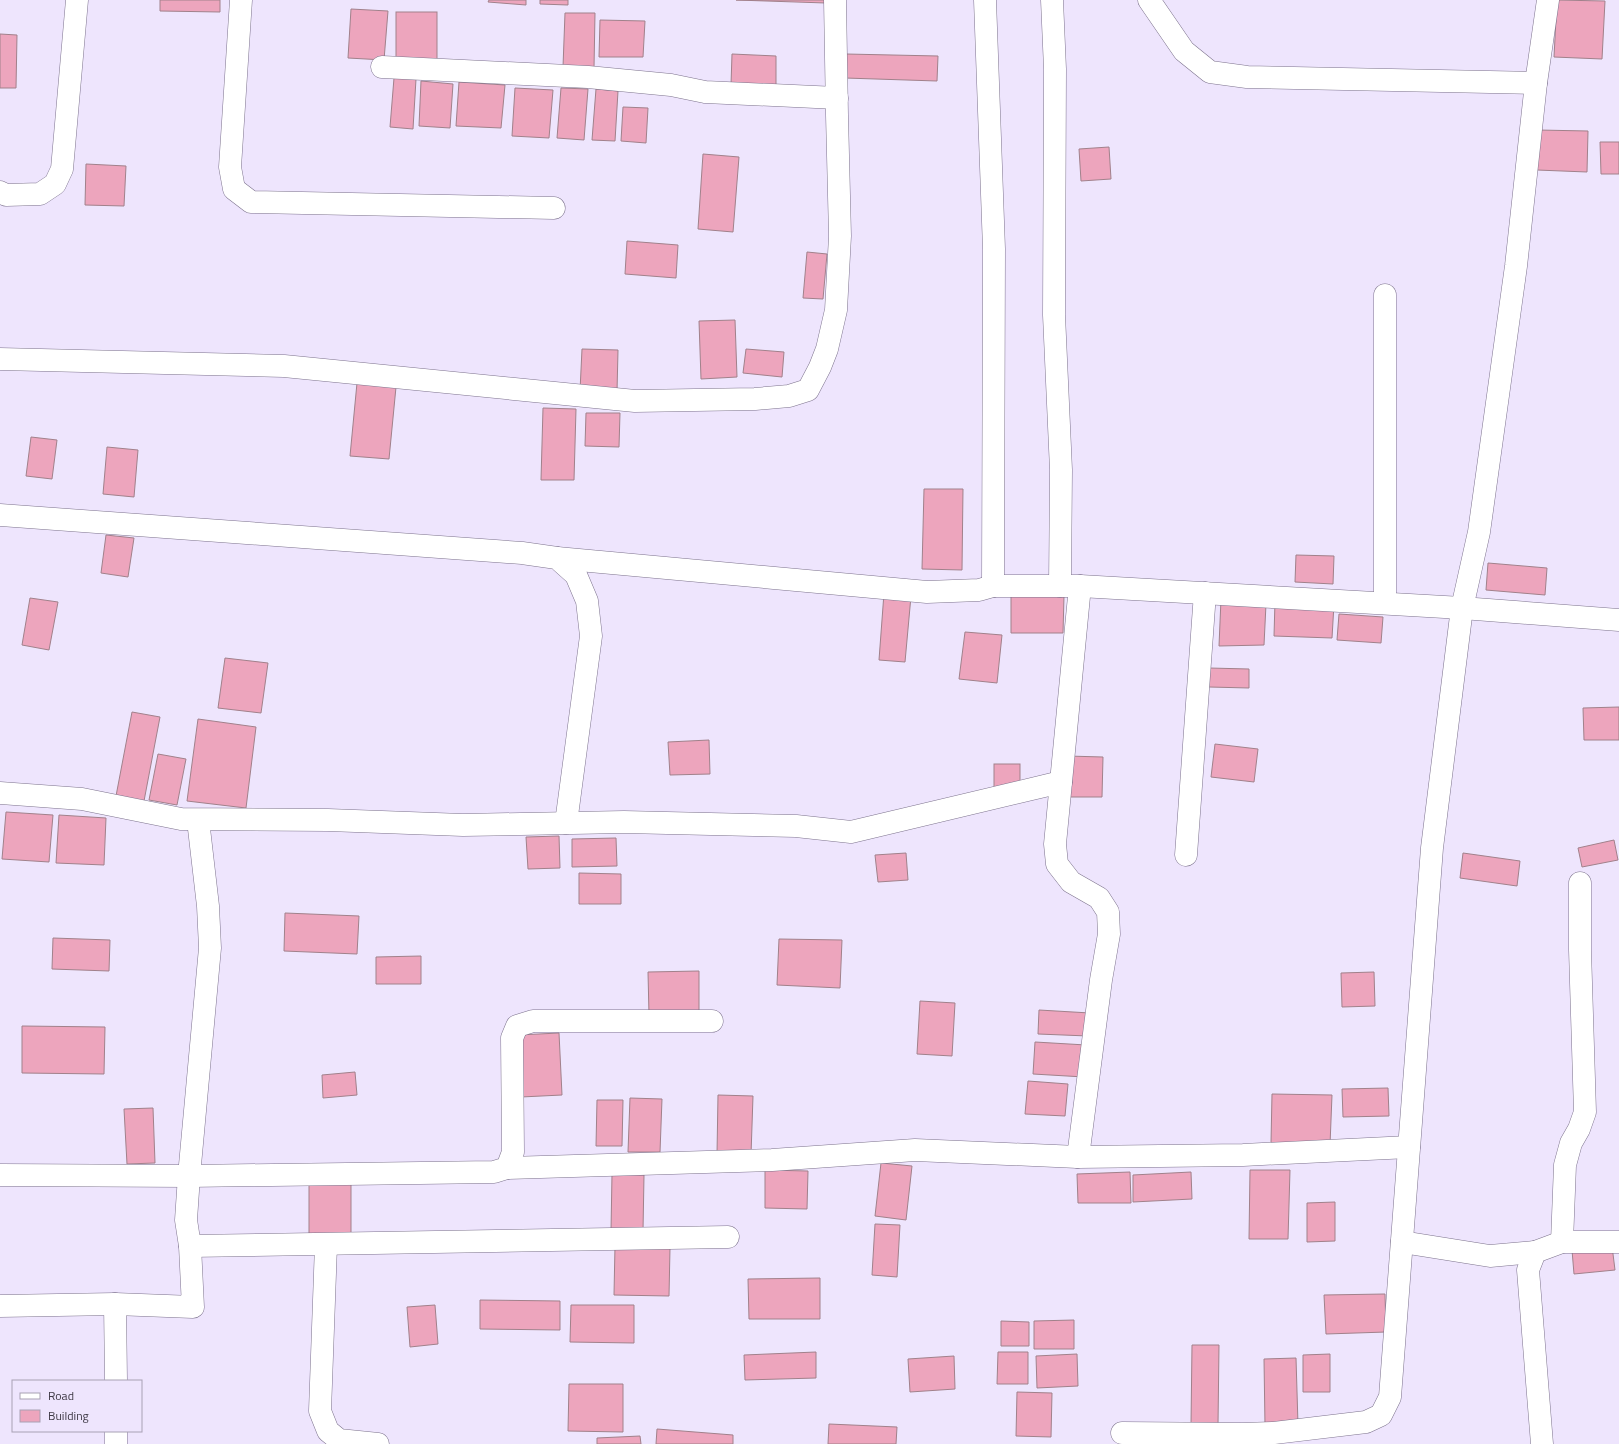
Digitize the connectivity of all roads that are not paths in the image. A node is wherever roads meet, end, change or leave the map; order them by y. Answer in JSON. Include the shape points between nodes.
{"nodes":[{"id":1,"x":77,"y":0,"type":"edge"},
{"id":2,"x":242,"y":0,"type":"edge"},
{"id":3,"x":836,"y":0,"type":"edge"},
{"id":4,"x":984,"y":0,"type":"edge"},
{"id":5,"x":1052,"y":0,"type":"edge"},
{"id":6,"x":1149,"y":0,"type":"edge"},
{"id":7,"x":1548,"y":0,"type":"edge"},
{"id":8,"x":382,"y":67,"type":"dead end"},
{"id":9,"x":1536,"y":83,"type":"junction"},
{"id":10,"x":837,"y":98,"type":"junction"},
{"id":11,"x":0,"y":192,"type":"edge"},
{"id":12,"x":554,"y":208,"type":"dead end"},
{"id":13,"x":1385,"y":295,"type":"dead end"},
{"id":14,"x":0,"y":359,"type":"edge"},
{"id":15,"x":0,"y":515,"type":"edge"},
{"id":16,"x":557,"y":558,"type":"junction"},
{"id":17,"x":993,"y":586,"type":"junction"},
{"id":18,"x":1070,"y":586,"type":"junction"},
{"id":19,"x":1205,"y":593,"type":"junction"},
{"id":20,"x":1385,"y":603,"type":"junction"},
{"id":21,"x":1462,"y":608,"type":"junction"},
{"id":22,"x":1619,"y":620,"type":"edge"},
{"id":23,"x":1061,"y":782,"type":"junction"},
{"id":24,"x":0,"y":793,"type":"edge"},
{"id":25,"x":198,"y":820,"type":"junction"},
{"id":26,"x":566,"y":823,"type":"junction"},
{"id":27,"x":1186,"y":855,"type":"dead end"},
{"id":28,"x":1580,"y":883,"type":"dead end"},
{"id":29,"x":712,"y":1021,"type":"dead end"},
{"id":30,"x":1409,"y":1147,"type":"junction"},
{"id":31,"x":1078,"y":1157,"type":"junction"},
{"id":32,"x":507,"y":1168,"type":"junction"},
{"id":33,"x":0,"y":1175,"type":"edge"},
{"id":34,"x":189,"y":1176,"type":"junction"},
{"id":35,"x":728,"y":1237,"type":"dead end"},
{"id":36,"x":1402,"y":1242,"type":"junction"},
{"id":37,"x":1562,"y":1242,"type":"junction"},
{"id":38,"x":1619,"y":1242,"type":"edge"},
{"id":39,"x":326,"y":1245,"type":"junction"},
{"id":40,"x":190,"y":1246,"type":"junction"},
{"id":41,"x":1535,"y":1252,"type":"junction"},
{"id":42,"x":115,"y":1304,"type":"junction"},
{"id":43,"x":0,"y":1306,"type":"edge"},
{"id":44,"x":116,"y":1380,"type":"edge"},
{"id":45,"x":116,"y":1432,"type":"edge"},
{"id":46,"x":1122,"y":1433,"type":"dead end"},
{"id":47,"x":116,"y":1444,"type":"edge"},
{"id":48,"x":378,"y":1444,"type":"edge"},
{"id":49,"x":1542,"y":1444,"type":"edge"}],
"edges":[{"from":1,"to":11,"type":"street","via":[[62,169],[55,184],[40,194],[6,195]]},
{"from":2,"to":12,"type":"street","via":[[230,167],[234,189],[251,202]]},
{"from":3,"to":10,"type":"street"},
{"from":4,"to":17,"type":"street","via":[[994,249]]},
{"from":5,"to":18,"type":"street","via":[[1055,69],[1054,315],[1061,470]]},
{"from":6,"to":9,"type":"street","via":[[1184,51],[1210,72],[1247,77]]},
{"from":7,"to":9,"type":"street"},
{"from":8,"to":10,"type":"street","via":[[588,77],[705,92]]},
{"from":9,"to":21,"type":"street","via":[[1516,266],[1497,406],[1479,532]]},
{"from":10,"to":14,"type":"street","via":[[840,236],[836,310],[828,349],[808,390],[802,392],[789,396],[755,399],[635,401],[284,366]]},
{"from":13,"to":20,"type":"street"},
{"from":15,"to":16,"type":"street","via":[[522,553]]},
{"from":16,"to":17,"type":"street","via":[[927,592],[979,590]]},
{"from":16,"to":26,"type":"street","via":[[576,574],[587,602],[591,636]]},
{"from":17,"to":18,"type":"street"},
{"from":18,"to":19,"type":"street"},
{"from":18,"to":23,"type":"street"},
{"from":19,"to":20,"type":"street"},
{"from":19,"to":27,"type":"street"},
{"from":20,"to":21,"type":"street"},
{"from":21,"to":22,"type":"street"},
{"from":21,"to":30,"type":"street","via":[[1432,848]]},
{"from":23,"to":26,"type":"street","via":[[851,832],[796,826]]},
{"from":23,"to":31,"type":"street","via":[[1055,844],[1057,864],[1071,882],[1099,898],[1108,912],[1109,934]]},
{"from":24,"to":25,"type":"street","via":[[82,799],[181,820]]},
{"from":25,"to":26,"type":"street","via":[[328,820],[463,825]]},
{"from":25,"to":34,"type":"street","via":[[210,948]]},
{"from":28,"to":37,"type":"street","via":[[1585,1112],[1565,1165]]},
{"from":29,"to":32,"type":"street","via":[[533,1021],[518,1026],[512,1038],[513,1152]]},
{"from":30,"to":31,"type":"street","via":[[1243,1155]]},
{"from":30,"to":36,"type":"street"},
{"from":31,"to":32,"type":"street","via":[[915,1150],[772,1160]]},
{"from":32,"to":34,"type":"street","via":[[494,1172]]},
{"from":33,"to":34,"type":"street"},
{"from":34,"to":40,"type":"street","via":[[186,1220]]},
{"from":35,"to":39,"type":"street"},
{"from":36,"to":41,"type":"street","via":[[1490,1256]]},
{"from":36,"to":46,"type":"street","via":[[1390,1397],[1381,1415],[1366,1422],[1274,1433]]},
{"from":37,"to":38,"type":"street"},
{"from":37,"to":41,"type":"street"},
{"from":39,"to":40,"type":"street"},
{"from":39,"to":48,"type":"street","via":[[320,1411],[328,1431],[339,1440]]},
{"from":40,"to":42,"type":"street","via":[[193,1307]]},
{"from":41,"to":49,"type":"street","via":[[1528,1270]]},
{"from":42,"to":43,"type":"street"},
{"from":42,"to":44,"type":"street"},
{"from":45,"to":47,"type":"street"}]}
